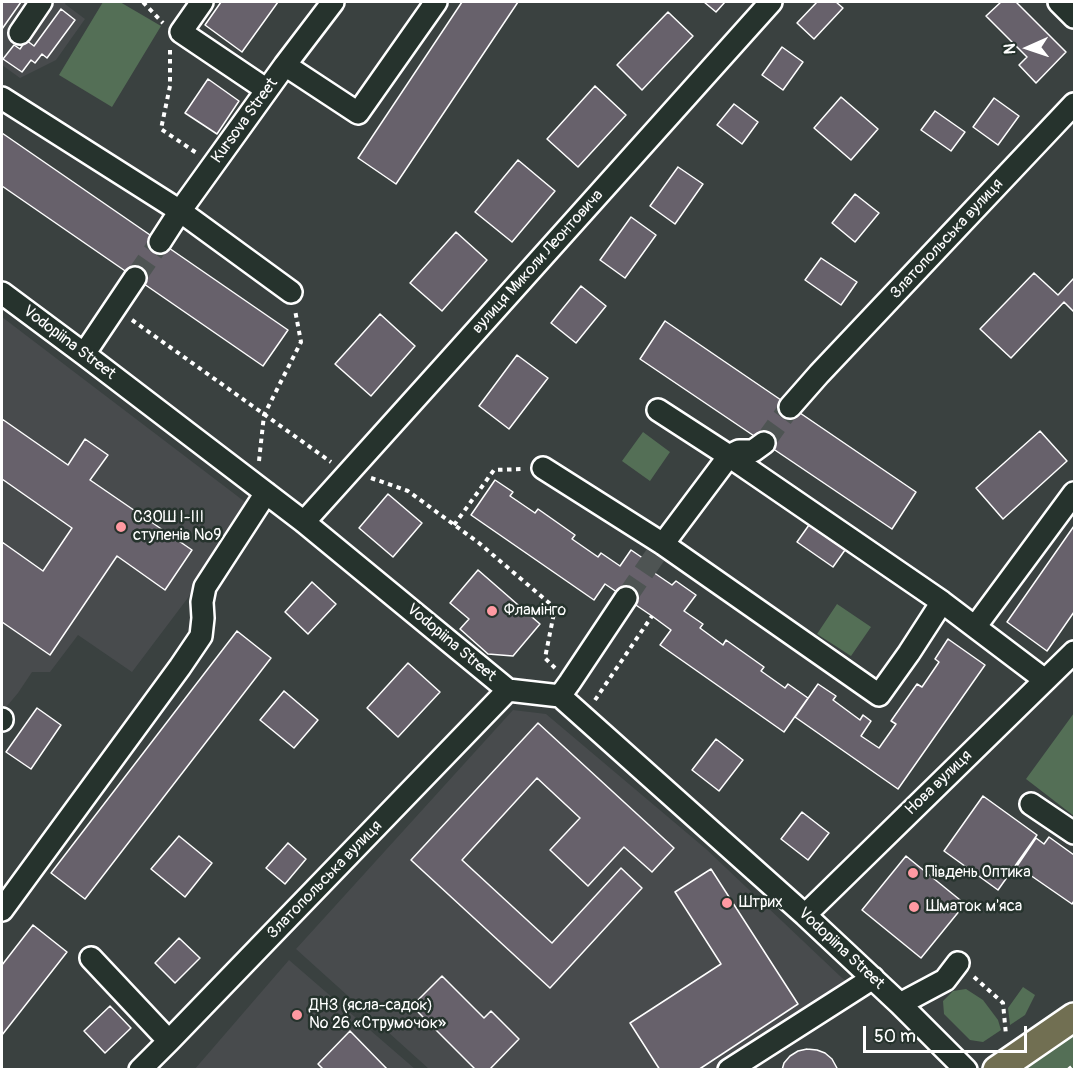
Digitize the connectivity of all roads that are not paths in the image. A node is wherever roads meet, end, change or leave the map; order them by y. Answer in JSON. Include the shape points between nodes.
{"nodes":[{"id":1,"x":41,"y":2,"type":"edge"},
{"id":2,"x":202,"y":2,"type":"edge"},
{"id":3,"x":333,"y":2,"type":"edge"},
{"id":4,"x":436,"y":2,"type":"edge"},
{"id":5,"x":771,"y":2,"type":"edge"},
{"id":6,"x":1059,"y":2,"type":"edge"},
{"id":7,"x":1074,"y":17,"type":"edge"},
{"id":8,"x":20,"y":33,"type":"dead end"},
{"id":9,"x":285,"y":65,"type":"junction"},
{"id":10,"x":267,"y":90,"type":"junction"},
{"id":11,"x":2,"y":98,"type":"edge"},
{"id":12,"x":1074,"y":104,"type":"edge"},
{"id":13,"x":180,"y":211,"type":"junction"},
{"id":14,"x":160,"y":242,"type":"tunnel mouth"},
{"id":15,"x":135,"y":278,"type":"tunnel mouth"},
{"id":16,"x":291,"y":292,"type":"road end"},
{"id":17,"x":2,"y":295,"type":"edge"},
{"id":18,"x":84,"y":354,"type":"junction"},
{"id":19,"x":790,"y":407,"type":"tunnel mouth"},
{"id":20,"x":658,"y":410,"type":"dead end"},
{"id":21,"x":764,"y":443,"type":"tunnel mouth"},
{"id":22,"x":729,"y":456,"type":"junction"},
{"id":23,"x":543,"y":468,"type":"road end"},
{"id":24,"x":261,"y":489,"type":"junction"},
{"id":25,"x":1074,"y":493,"type":"edge"},
{"id":26,"x":304,"y":522,"type":"junction"},
{"id":27,"x":663,"y":544,"type":"junction"},
{"id":28,"x":626,"y":598,"type":"tunnel mouth"},
{"id":29,"x":942,"y":602,"type":"junction"},
{"id":30,"x":975,"y":627,"type":"junction"},
{"id":31,"x":1074,"y":652,"type":"edge"},
{"id":32,"x":1045,"y":680,"type":"junction"},
{"id":33,"x":508,"y":690,"type":"junction"},
{"id":34,"x":560,"y":696,"type":"junction"},
{"id":35,"x":1031,"y":804,"type":"dead end"},
{"id":36,"x":1074,"y":833,"type":"edge"},
{"id":37,"x":2,"y":910,"type":"edge"},
{"id":38,"x":805,"y":915,"type":"junction"},
{"id":39,"x":91,"y":958,"type":"dead end"},
{"id":40,"x":958,"y":963,"type":"road end"},
{"id":41,"x":873,"y":978,"type":"junction"},
{"id":42,"x":900,"y":1004,"type":"junction"},
{"id":43,"x":1074,"y":1017,"type":"edge"},
{"id":44,"x":169,"y":1041,"type":"junction"},
{"id":45,"x":140,"y":1070,"type":"edge"},
{"id":46,"x":729,"y":1070,"type":"edge"},
{"id":47,"x":966,"y":1070,"type":"edge"},
{"id":48,"x":997,"y":1070,"type":"edge"}],
"edges":[{"from":1,"to":8,"type":"street"},
{"from":2,"to":10,"type":"street","via":[[181,32]]},
{"from":3,"to":9,"type":"street","name":"Kursova Street"},
{"from":4,"to":9,"type":"street","via":[[358,113]]},
{"from":5,"to":26,"type":"street","name":"вулиця Миколи Леонтовича"},
{"from":6,"to":7,"type":"street"},
{"from":9,"to":10,"type":"street","name":"Kursova Street"},
{"from":10,"to":13,"type":"street","name":"Kursova Street"},
{"from":11,"to":13,"type":"street"},
{"from":12,"to":19,"type":"street","name":"Златопольська вулиця"},
{"from":13,"to":14,"type":"street","name":"Kursova Street"},
{"from":13,"to":16,"type":"street"},
{"from":15,"to":18,"type":"street"},
{"from":17,"to":18,"type":"street","name":"Vodopiina Street"},
{"from":18,"to":24,"type":"street","name":"Vodopiina Street"},
{"from":20,"to":22,"type":"street"},
{"from":21,"to":22,"type":"street","via":[[753,451]]},
{"from":22,"to":27,"type":"street"},
{"from":22,"to":29,"type":"street"},
{"from":23,"to":27,"type":"street"},
{"from":24,"to":26,"type":"street","name":"Vodopiina Street"},
{"from":24,"to":37,"type":"street","via":[[205,587],[201,636]]},
{"from":25,"to":30,"type":"street"},
{"from":26,"to":33,"type":"street","name":"Vodopiina Street"},
{"from":27,"to":29,"type":"street","via":[[879,695]]},
{"from":28,"to":34,"type":"street"},
{"from":29,"to":30,"type":"street"},
{"from":30,"to":32,"type":"street"},
{"from":31,"to":32,"type":"street","name":"Нова вулиця"},
{"from":32,"to":38,"type":"street","name":"Нова вулиця"},
{"from":33,"to":34,"type":"street","name":"Vodopiina Street"},
{"from":33,"to":44,"type":"street","name":"Златопольська вулиця"},
{"from":34,"to":38,"type":"street","name":"Vodopiina Street"},
{"from":35,"to":36,"type":"street"},
{"from":38,"to":41,"type":"street","name":"Vodopiina Street"},
{"from":39,"to":44,"type":"street"},
{"from":40,"to":42,"type":"street","via":[[945,980]]},
{"from":41,"to":42,"type":"street","name":"Vodopiina Street"},
{"from":41,"to":46,"type":"street"},
{"from":42,"to":47,"type":"street","name":"Vodopiina Street"},
{"from":43,"to":48,"type":"main road"},
{"from":44,"to":45,"type":"street","name":"Златопольська вулиця"}]}
